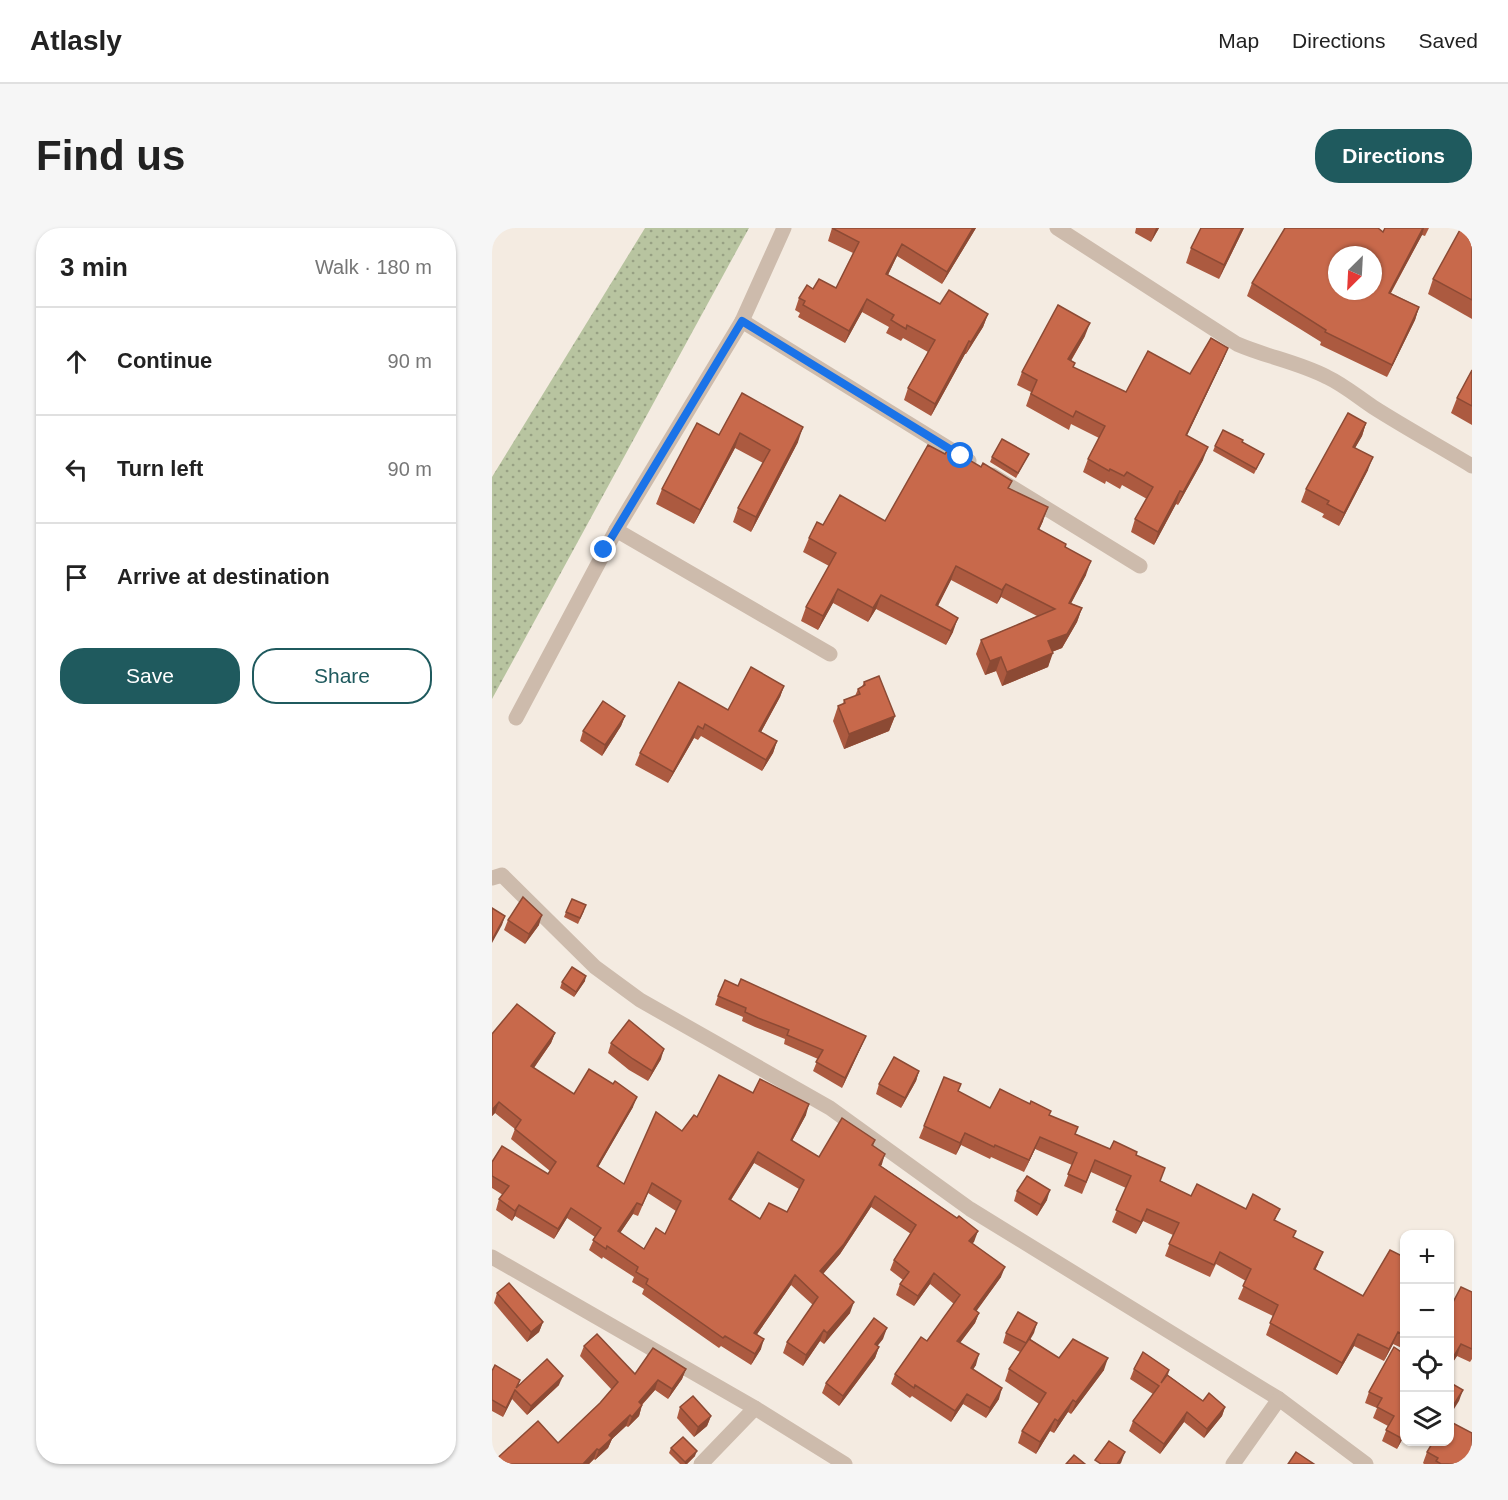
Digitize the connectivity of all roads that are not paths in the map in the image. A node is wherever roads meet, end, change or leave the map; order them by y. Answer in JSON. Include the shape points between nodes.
{"nodes":[{"id":1,"x":784,"y":228,"type":"edge"},
{"id":2,"x":1057,"y":228,"type":"edge"},
{"id":3,"x":742,"y":321,"type":"junction"},
{"id":4,"x":1472,"y":466,"type":"edge"},
{"id":5,"x":615,"y":530,"type":"junction"},
{"id":6,"x":1140,"y":566,"type":"dead end"},
{"id":7,"x":830,"y":654,"type":"dead end"},
{"id":8,"x":516,"y":718,"type":"dead end"},
{"id":9,"x":492,"y":878,"type":"edge"},
{"id":10,"x":492,"y":1257,"type":"edge"},
{"id":11,"x":1279,"y":1399,"type":"junction"},
{"id":12,"x":755,"y":1408,"type":"junction"},
{"id":13,"x":701,"y":1464,"type":"edge"},
{"id":14,"x":844,"y":1464,"type":"edge"},
{"id":15,"x":1233,"y":1464,"type":"edge"},
{"id":16,"x":1366,"y":1464,"type":"edge"}],
"edges":[{"from":1,"to":3,"type":"street"},
{"from":2,"to":4,"type":"street","via":[[1237,344],[1328,377]]},
{"from":3,"to":5,"type":"street"},
{"from":3,"to":6,"type":"street"},
{"from":5,"to":7,"type":"street"},
{"from":5,"to":8,"type":"street"},
{"from":9,"to":11,"type":"street","via":[[502,875],[594,967],[639,1000],[830,1108],[970,1209]]},
{"from":10,"to":12,"type":"street"},
{"from":11,"to":15,"type":"street"},
{"from":11,"to":16,"type":"street"},
{"from":12,"to":13,"type":"street"},
{"from":12,"to":14,"type":"street"}]}
